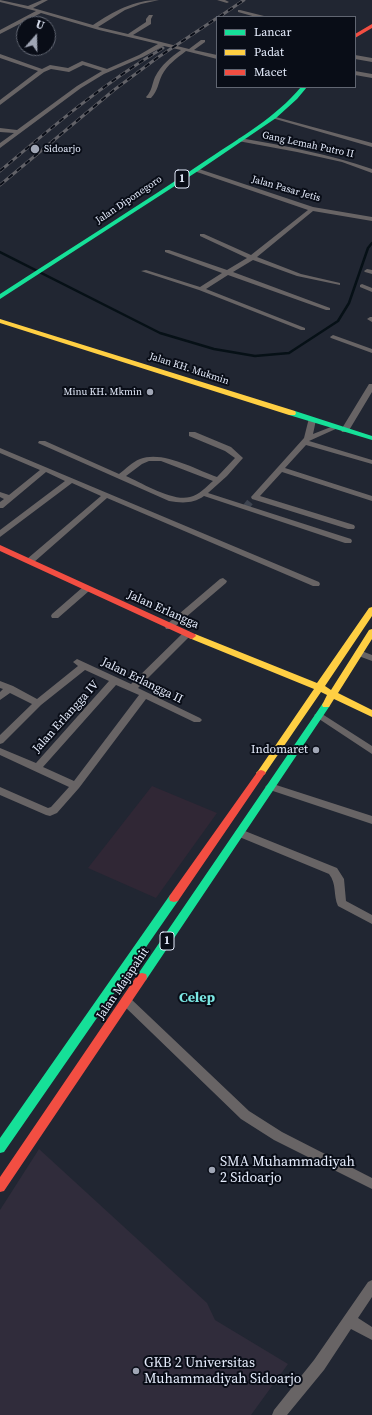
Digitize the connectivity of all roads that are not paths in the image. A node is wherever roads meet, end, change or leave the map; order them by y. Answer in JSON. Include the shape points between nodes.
{"nodes":[{"id":1,"x":46,"y":0,"type":"edge"},
{"id":2,"x":157,"y":0,"type":"edge"},
{"id":3,"x":219,"y":0,"type":"edge"},
{"id":4,"x":0,"y":2,"type":"edge"},
{"id":5,"x":227,"y":2,"type":"dead end"},
{"id":6,"x":28,"y":8,"type":"junction"},
{"id":7,"x":41,"y":11,"type":"junction"},
{"id":8,"x":240,"y":11,"type":"dead end"},
{"id":9,"x":151,"y":16,"type":"dead end"},
{"id":10,"x":258,"y":16,"type":"edge"},
{"id":11,"x":372,"y":26,"type":"edge"},
{"id":12,"x":94,"y":27,"type":"junction"},
{"id":13,"x":0,"y":32,"type":"edge"},
{"id":14,"x":356,"y":35,"type":"edge"},
{"id":15,"x":128,"y":36,"type":"junction"},
{"id":16,"x":203,"y":41,"type":"dead end"},
{"id":17,"x":163,"y":44,"type":"junction"},
{"id":18,"x":188,"y":50,"type":"junction"},
{"id":19,"x":0,"y":56,"type":"edge"},
{"id":20,"x":216,"y":57,"type":"edge"},
{"id":21,"x":356,"y":57,"type":"edge"},
{"id":22,"x":372,"y":60,"type":"edge"},
{"id":23,"x":42,"y":71,"type":"junction"},
{"id":24,"x":108,"y":71,"type":"junction"},
{"id":25,"x":356,"y":73,"type":"edge"},
{"id":26,"x":372,"y":76,"type":"edge"},
{"id":27,"x":303,"y":88,"type":"edge"},
{"id":28,"x":149,"y":97,"type":"dead end"},
{"id":29,"x":0,"y":103,"type":"edge"},
{"id":30,"x":274,"y":117,"type":"junction"},
{"id":31,"x":0,"y":130,"type":"edge"},
{"id":32,"x":18,"y":132,"type":"junction"},
{"id":33,"x":240,"y":140,"type":"junction"},
{"id":34,"x":372,"y":145,"type":"edge"},
{"id":35,"x":0,"y":146,"type":"edge"},
{"id":36,"x":196,"y":170,"type":"junction"},
{"id":37,"x":372,"y":170,"type":"edge"},
{"id":38,"x":312,"y":209,"type":"junction"},
{"id":39,"x":372,"y":219,"type":"edge"},
{"id":40,"x":202,"y":235,"type":"dead end"},
{"id":41,"x":167,"y":251,"type":"dead end"},
{"id":42,"x":252,"y":258,"type":"junction"},
{"id":43,"x":144,"y":271,"type":"dead end"},
{"id":44,"x":226,"y":274,"type":"junction"},
{"id":45,"x":338,"y":284,"type":"dead end"},
{"id":46,"x":362,"y":286,"type":"dead end"},
{"id":47,"x":201,"y":289,"type":"junction"},
{"id":48,"x":372,"y":290,"type":"edge"},
{"id":49,"x":0,"y":297,"type":"edge"},
{"id":50,"x":328,"y":309,"type":"dead end"},
{"id":51,"x":0,"y":321,"type":"edge"},
{"id":52,"x":303,"y":329,"type":"dead end"},
{"id":53,"x":333,"y":337,"type":"dead end"},
{"id":54,"x":372,"y":351,"type":"edge"},
{"id":55,"x":371,"y":388,"type":"edge"},
{"id":56,"x":312,"y":420,"type":"junction"},
{"id":57,"x":336,"y":427,"type":"junction"},
{"id":58,"x":345,"y":430,"type":"junction"},
{"id":59,"x":192,"y":434,"type":"dead end"},
{"id":60,"x":372,"y":438,"type":"edge"},
{"id":61,"x":306,"y":440,"type":"junction"},
{"id":62,"x":42,"y":443,"type":"dead end"},
{"id":63,"x":0,"y":450,"type":"edge"},
{"id":64,"x":0,"y":456,"type":"edge"},
{"id":65,"x":372,"y":462,"type":"edge"},
{"id":66,"x":281,"y":469,"type":"junction"},
{"id":67,"x":43,"y":471,"type":"junction"},
{"id":68,"x":121,"y":476,"type":"junction"},
{"id":69,"x":71,"y":480,"type":"junction"},
{"id":70,"x":217,"y":480,"type":"junction"},
{"id":71,"x":0,"y":494,"type":"edge"},
{"id":72,"x":204,"y":494,"type":"junction"},
{"id":73,"x":106,"y":495,"type":"junction"},
{"id":74,"x":10,"y":498,"type":"junction"},
{"id":75,"x":372,"y":499,"type":"edge"},
{"id":76,"x":249,"y":504,"type":"junction"},
{"id":77,"x":0,"y":506,"type":"edge"},
{"id":78,"x":351,"y":527,"type":"dead end"},
{"id":79,"x":0,"y":534,"type":"edge"},
{"id":80,"x":348,"y":541,"type":"dead end"},
{"id":81,"x":0,"y":548,"type":"edge"},
{"id":82,"x":30,"y":561,"type":"junction"},
{"id":83,"x":223,"y":581,"type":"dead end"},
{"id":84,"x":316,"y":584,"type":"dead end"},
{"id":85,"x":86,"y":589,"type":"junction"},
{"id":86,"x":372,"y":610,"type":"edge"},
{"id":87,"x":56,"y":616,"type":"dead end"},
{"id":88,"x":169,"y":626,"type":"junction"},
{"id":89,"x":372,"y":632,"type":"edge"},
{"id":90,"x":187,"y":634,"type":"junction"},
{"id":91,"x":359,"y":653,"type":"junction"},
{"id":92,"x":372,"y":658,"type":"edge"},
{"id":93,"x":114,"y":681,"type":"junction"},
{"id":94,"x":0,"y":684,"type":"edge"},
{"id":95,"x":10,"y":688,"type":"junction"},
{"id":96,"x":320,"y":688,"type":"junction"},
{"id":97,"x":131,"y":689,"type":"junction"},
{"id":98,"x":332,"y":694,"type":"junction"},
{"id":99,"x":143,"y":696,"type":"junction"},
{"id":100,"x":0,"y":697,"type":"edge"},
{"id":101,"x":38,"y":702,"type":"junction"},
{"id":102,"x":372,"y":714,"type":"edge"},
{"id":103,"x":319,"y":715,"type":"junction"},
{"id":104,"x":197,"y":720,"type":"dead end"},
{"id":105,"x":0,"y":741,"type":"edge"},
{"id":106,"x":0,"y":751,"type":"edge"},
{"id":107,"x":372,"y":751,"type":"edge"},
{"id":108,"x":37,"y":768,"type":"junction"},
{"id":109,"x":76,"y":786,"type":"junction"},
{"id":110,"x":270,"y":787,"type":"junction"},
{"id":111,"x":0,"y":791,"type":"edge"},
{"id":112,"x":372,"y":820,"type":"edge"},
{"id":113,"x":240,"y":833,"type":"junction"},
{"id":114,"x":372,"y":920,"type":"edge"},
{"id":115,"x":126,"y":1001,"type":"junction"},
{"id":116,"x":0,"y":1148,"type":"edge"},
{"id":117,"x":372,"y":1184,"type":"edge"},
{"id":118,"x":0,"y":1187,"type":"edge"},
{"id":119,"x":372,"y":1286,"type":"edge"},
{"id":120,"x":350,"y":1321,"type":"junction"},
{"id":121,"x":372,"y":1334,"type":"edge"},
{"id":122,"x":279,"y":1415,"type":"edge"}],
"edges":[{"from":1,"to":6,"type":"street"},
{"from":2,"to":12,"type":"street","via":[[142,2],[116,12]]},
{"from":3,"to":5,"type":"street"},
{"from":4,"to":6,"type":"street"},
{"from":6,"to":7,"type":"street"},
{"from":7,"to":12,"type":"street"},
{"from":7,"to":13,"type":"street"},
{"from":8,"to":10,"type":"street"},
{"from":9,"to":15,"type":"street","via":[[148,19],[149,23]]},
{"from":11,"to":14,"type":"main road"},
{"from":12,"to":15,"type":"street"},
{"from":15,"to":17,"type":"street"},
{"from":16,"to":18,"type":"street"},
{"from":17,"to":18,"type":"street"},
{"from":17,"to":24,"type":"street"},
{"from":18,"to":20,"type":"street"},
{"from":18,"to":28,"type":"street","via":[[166,65]]},
{"from":19,"to":23,"type":"street"},
{"from":21,"to":22,"type":"street"},
{"from":23,"to":24,"type":"street","via":[[50,67],[70,70],[82,64]]},
{"from":23,"to":29,"type":"street"},
{"from":24,"to":32,"type":"street","via":[[79,87]]},
{"from":25,"to":26,"type":"street"},
{"from":27,"to":30,"type":"main road","name":"Jalan Diponegoro","number":"1"},
{"from":30,"to":33,"type":"main road","name":"Jalan Diponegoro","number":"1"},
{"from":30,"to":34,"type":"street"},
{"from":31,"to":32,"type":"street"},
{"from":32,"to":35,"type":"street"},
{"from":33,"to":36,"type":"main road","name":"Jalan Diponegoro","number":"1"},
{"from":33,"to":37,"type":"street","name":"Gang Lemah Putro II","via":[[297,150]]},
{"from":36,"to":38,"type":"street","name":"Jalan Pasar Jetis"},
{"from":36,"to":49,"type":"main road","name":"Jalan Diponegoro","number":"1"},
{"from":38,"to":39,"type":"street","name":"Jalan Pasar Jetis"},
{"from":38,"to":42,"type":"street"},
{"from":40,"to":42,"type":"street"},
{"from":41,"to":44,"type":"street"},
{"from":42,"to":44,"type":"street"},
{"from":42,"to":45,"type":"street","via":[[299,275]]},
{"from":43,"to":47,"type":"street"},
{"from":44,"to":47,"type":"street"},
{"from":44,"to":50,"type":"street"},
{"from":46,"to":48,"type":"street"},
{"from":47,"to":52,"type":"street"},
{"from":51,"to":56,"type":"main road","name":"Jalan KH. Mukmin"},
{"from":53,"to":54,"type":"street"},
{"from":55,"to":58,"type":"street"},
{"from":56,"to":57,"type":"main road","name":"Jalan KH. Mukmin"},
{"from":56,"to":61,"type":"street"},
{"from":57,"to":58,"type":"main road","name":"Jalan KH. Mukmin"},
{"from":57,"to":61,"type":"street"},
{"from":58,"to":60,"type":"main road","name":"Jalan KH. Mukmin"},
{"from":59,"to":70,"type":"street","via":[[228,449],[239,458]]},
{"from":61,"to":65,"type":"street"},
{"from":61,"to":66,"type":"street"},
{"from":62,"to":68,"type":"street"},
{"from":63,"to":67,"type":"street"},
{"from":64,"to":67,"type":"street"},
{"from":66,"to":75,"type":"street"},
{"from":66,"to":76,"type":"street"},
{"from":67,"to":69,"type":"street"},
{"from":67,"to":74,"type":"street"},
{"from":68,"to":70,"type":"street","via":[[141,461],[153,458]]},
{"from":68,"to":72,"type":"street","via":[[185,501]]},
{"from":69,"to":73,"type":"street"},
{"from":69,"to":79,"type":"street"},
{"from":70,"to":72,"type":"street"},
{"from":71,"to":74,"type":"street"},
{"from":72,"to":76,"type":"street"},
{"from":73,"to":82,"type":"street"},
{"from":73,"to":84,"type":"street"},
{"from":74,"to":77,"type":"street"},
{"from":76,"to":78,"type":"street"},
{"from":76,"to":80,"type":"street"},
{"from":81,"to":82,"type":"main road","name":"Jalan Erlangga"},
{"from":82,"to":85,"type":"main road","name":"Jalan Erlangga"},
{"from":83,"to":88,"type":"street"},
{"from":85,"to":87,"type":"street"},
{"from":85,"to":88,"type":"main road","name":"Jalan Erlangga"},
{"from":86,"to":96,"type":"main road","name":"Jalan Majapahit"},
{"from":88,"to":90,"type":"main road","name":"Jalan Erlangga"},
{"from":89,"to":91,"type":"main road","number":"1"},
{"from":90,"to":96,"type":"main road","name":"Jalan Erlangga"},
{"from":90,"to":97,"type":"street"},
{"from":91,"to":92,"type":"street"},
{"from":91,"to":98,"type":"main road","number":"1"},
{"from":93,"to":97,"type":"street","name":"Jalan Erlangga II"},
{"from":93,"to":101,"type":"street","name":"Jalan Erlangga II","via":[[80,664]]},
{"from":93,"to":108,"type":"street","name":"Jalan Erlangga IV"},
{"from":94,"to":95,"type":"street"},
{"from":95,"to":100,"type":"street"},
{"from":95,"to":101,"type":"street"},
{"from":96,"to":98,"type":"main road","name":"Jalan Erlangga"},
{"from":96,"to":116,"type":"main road","name":"Jalan Majapahit"},
{"from":97,"to":99,"type":"street","name":"Jalan Erlangga II"},
{"from":98,"to":102,"type":"main road","name":"Jalan Erlangga"},
{"from":98,"to":103,"type":"main road","name":"Jalan Majapahit","number":"1"},
{"from":99,"to":104,"type":"street","name":"Jalan Erlangga II"},
{"from":99,"to":109,"type":"street"},
{"from":101,"to":105,"type":"street"},
{"from":103,"to":107,"type":"street"},
{"from":103,"to":110,"type":"main road","name":"Jalan Majapahit","number":"1"},
{"from":106,"to":108,"type":"street"},
{"from":108,"to":109,"type":"street"},
{"from":109,"to":111,"type":"street","via":[[50,812]]},
{"from":110,"to":112,"type":"street"},
{"from":110,"to":113,"type":"main road","name":"Jalan Majapahit","number":"1"},
{"from":113,"to":114,"type":"street","via":[[333,871],[341,882],[342,903]]},
{"from":113,"to":115,"type":"main road","name":"Jalan Majapahit","number":"1"},
{"from":115,"to":117,"type":"street","via":[[245,1115],[278,1136]]},
{"from":115,"to":118,"type":"main road","name":"Jalan Majapahit","number":"1","via":[[34,1147]]},
{"from":119,"to":120,"type":"street"},
{"from":120,"to":121,"type":"street"},
{"from":120,"to":122,"type":"street"}]}
